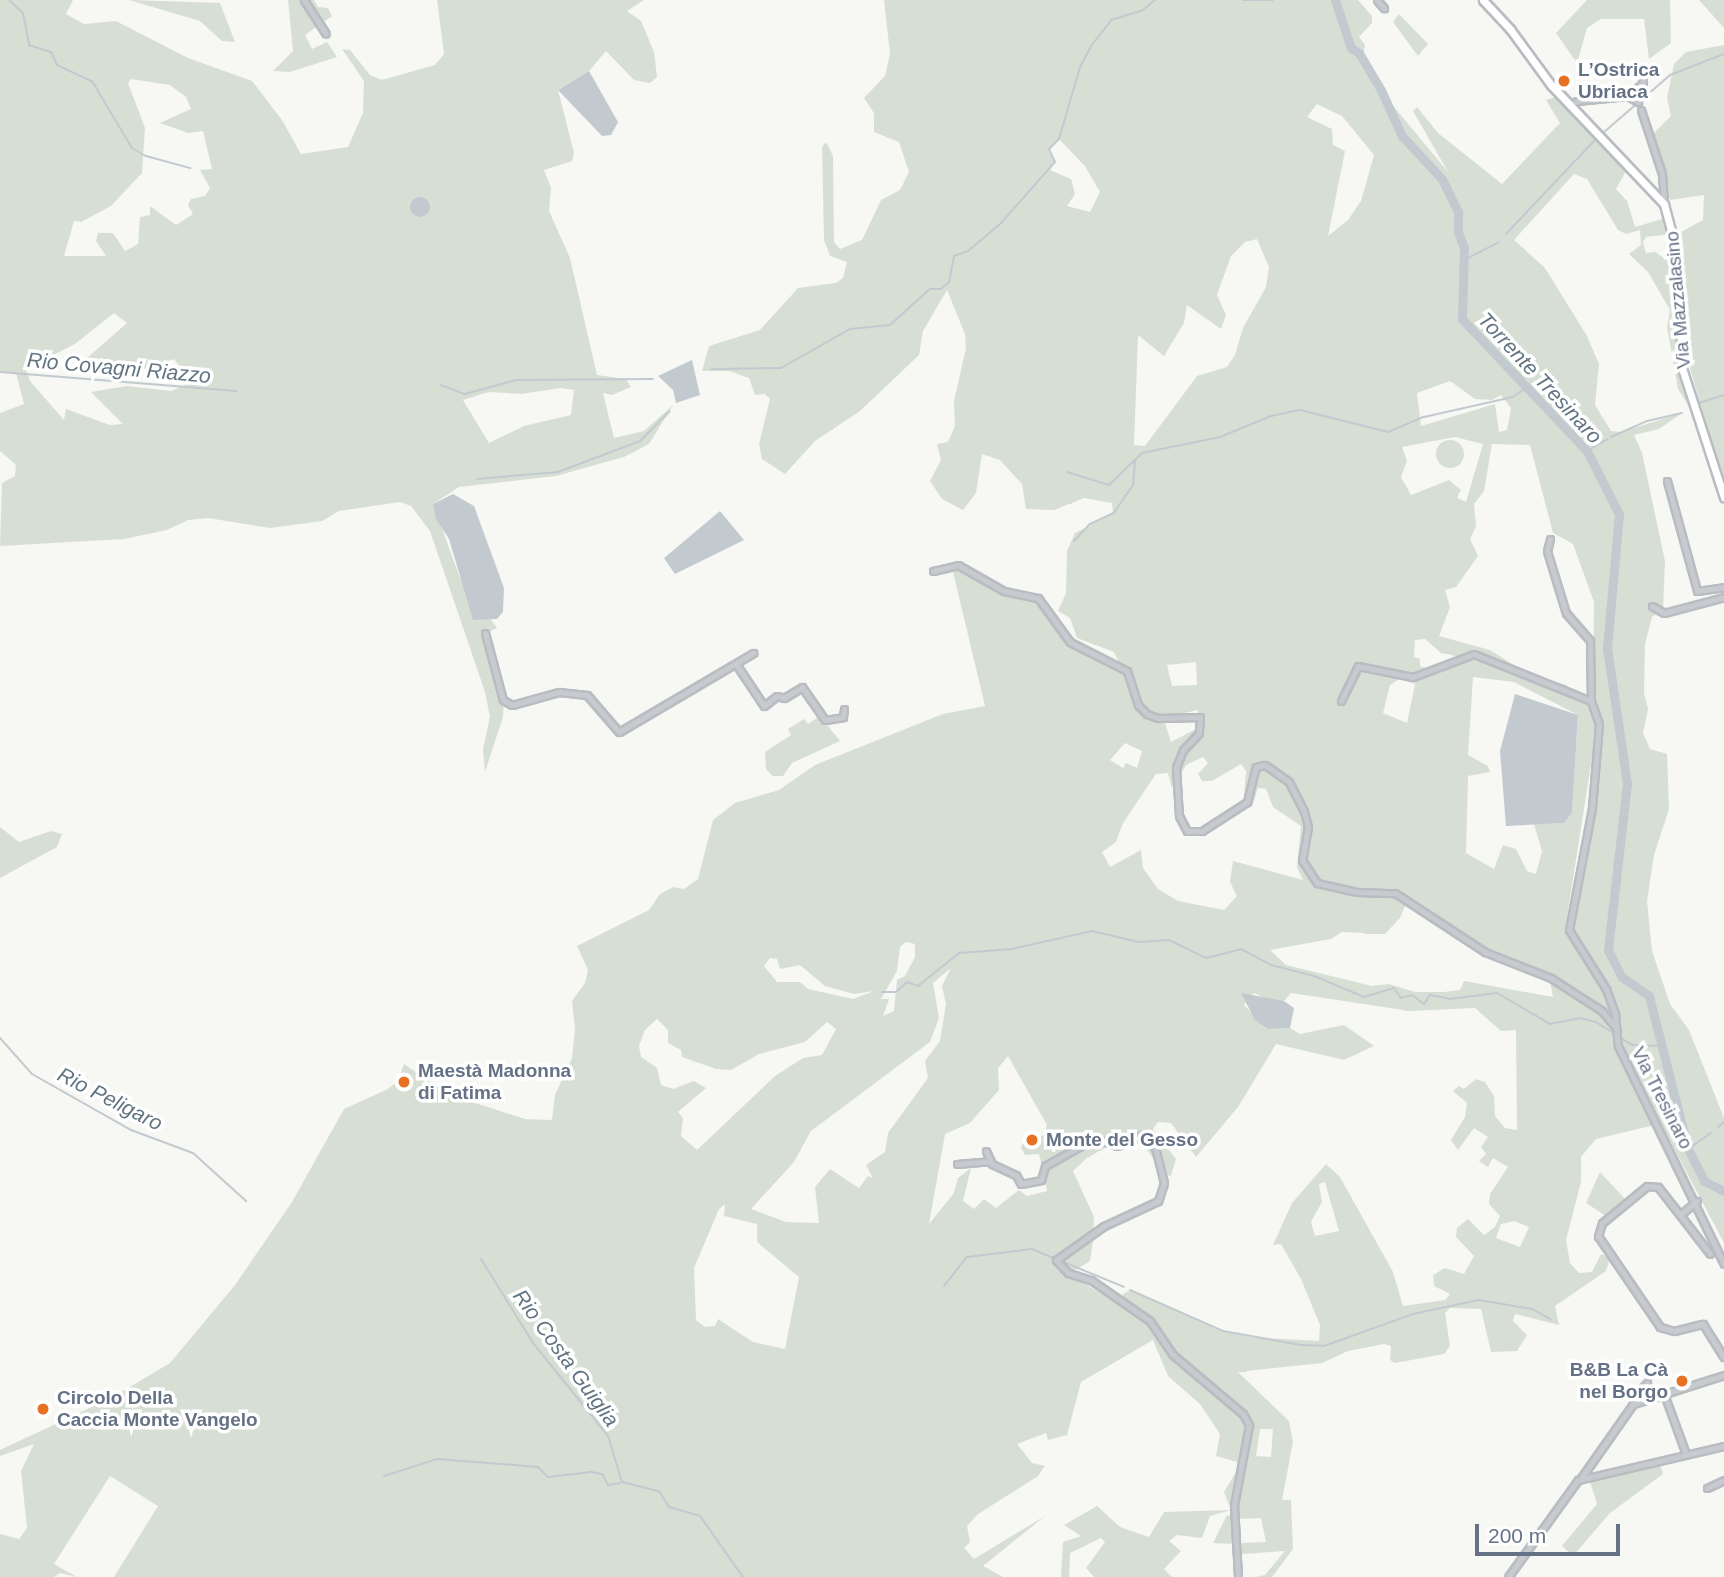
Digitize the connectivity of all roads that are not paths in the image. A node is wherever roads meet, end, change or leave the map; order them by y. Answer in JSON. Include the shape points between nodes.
{"nodes":[{"id":1,"x":304,"y":0,"type":"edge"},
{"id":2,"x":1377,"y":0,"type":"edge"},
{"id":3,"x":1483,"y":0,"type":"edge"},
{"id":4,"x":1384,"y":8,"type":"dead end"},
{"id":5,"x":326,"y":34,"type":"dead end"},
{"id":6,"x":1642,"y":73,"type":"dead end"},
{"id":7,"x":1628,"y":96,"type":"junction"},
{"id":8,"x":1638,"y":102,"type":"dead end"},
{"id":9,"x":1569,"y":106,"type":"junction"},
{"id":10,"x":1641,"y":110,"type":"dead end"},
{"id":11,"x":1664,"y":204,"type":"junction"},
{"id":12,"x":1667,"y":481,"type":"dead end"},
{"id":13,"x":1724,"y":497,"type":"edge"},
{"id":14,"x":1550,"y":539,"type":"dead end"},
{"id":15,"x":933,"y":571,"type":"dead end"},
{"id":16,"x":1724,"y":587,"type":"edge"},
{"id":17,"x":1724,"y":597,"type":"edge"},
{"id":18,"x":1651,"y":606,"type":"dead end"},
{"id":19,"x":485,"y":633,"type":"dead end"},
{"id":20,"x":753,"y":653,"type":"dead end"},
{"id":21,"x":736,"y":664,"type":"junction"},
{"id":22,"x":1341,"y":701,"type":"dead end"},
{"id":23,"x":1591,"y":701,"type":"junction"},
{"id":24,"x":844,"y":709,"type":"dead end"},
{"id":25,"x":1617,"y":1028,"type":"junction"},
{"id":26,"x":986,"y":1151,"type":"dead end"},
{"id":27,"x":989,"y":1161,"type":"junction"},
{"id":28,"x":957,"y":1164,"type":"dead end"},
{"id":29,"x":1697,"y":1201,"type":"junction"},
{"id":30,"x":1680,"y":1215,"type":"junction"},
{"id":31,"x":1710,"y":1254,"type":"dead end"},
{"id":32,"x":1724,"y":1264,"type":"edge"},
{"id":33,"x":1724,"y":1357,"type":"edge"},
{"id":34,"x":1724,"y":1376,"type":"edge"},
{"id":35,"x":1647,"y":1384,"type":"dead end"},
{"id":36,"x":1664,"y":1394,"type":"junction"},
{"id":37,"x":1638,"y":1402,"type":"junction"},
{"id":38,"x":1724,"y":1446,"type":"edge"},
{"id":39,"x":1686,"y":1454,"type":"junction"},
{"id":40,"x":1581,"y":1479,"type":"junction"},
{"id":41,"x":1724,"y":1480,"type":"edge"},
{"id":42,"x":1707,"y":1488,"type":"dead end"},
{"id":43,"x":1238,"y":1577,"type":"edge"},
{"id":44,"x":1508,"y":1577,"type":"edge"}],
"edges":[{"from":1,"to":5,"type":"street"},
{"from":2,"to":4,"type":"street"},
{"from":3,"to":9,"type":"main road","name":"Via Mazzalasino"},
{"from":6,"to":7,"type":"street","via":[[1643,83]]},
{"from":7,"to":8,"type":"street"},
{"from":7,"to":9,"type":"street","via":[[1577,101]]},
{"from":9,"to":11,"type":"main road","name":"Via Mazzalasino"},
{"from":10,"to":11,"type":"street","via":[[1661,174]]},
{"from":11,"to":13,"type":"main road","name":"Via Mazzalasino","via":[[1678,253],[1682,368]]},
{"from":12,"to":16,"type":"street","via":[[1697,591]]},
{"from":14,"to":23,"type":"street","name":"Via Tresinaro","via":[[1547,551],[1566,612],[1590,641]]},
{"from":15,"to":25,"type":"street","via":[[963,566],[1004,591],[1038,598],[1070,642],[1127,671],[1135,698],[1147,714],[1158,719],[1200,717],[1199,733],[1183,750],[1176,767],[1179,816],[1187,831],[1202,831],[1247,802],[1256,767],[1265,765],[1289,782],[1304,811],[1308,827],[1302,860],[1317,883],[1357,892],[1395,892],[1485,953],[1551,978],[1602,1011]]},
{"from":17,"to":18,"type":"street","via":[[1664,613]]},
{"from":19,"to":21,"type":"street","via":[[503,700],[512,705],[559,692],[587,695],[619,732],[709,675]]},
{"from":20,"to":21,"type":"street"},
{"from":21,"to":24,"type":"street","via":[[764,706],[802,687],[825,720],[844,717]]},
{"from":22,"to":23,"type":"street","via":[[1358,666],[1413,677],[1474,654]]},
{"from":23,"to":25,"type":"street","name":"Via Tresinaro","via":[[1599,724],[1598,752],[1569,930],[1606,989]]},
{"from":25,"to":29,"type":"street","name":"Via Tresinaro","via":[[1616,1039]]},
{"from":26,"to":27,"type":"street"},
{"from":27,"to":28,"type":"street"},
{"from":27,"to":43,"type":"street","via":[[1016,1175],[1021,1184],[1038,1181],[1045,1166],[1095,1138],[1117,1146],[1137,1135],[1149,1140],[1163,1192],[1150,1207],[1104,1226],[1056,1260],[1069,1273],[1091,1280],[1150,1321],[1172,1354],[1235,1406],[1249,1424],[1234,1505]]},
{"from":29,"to":30,"type":"street"},
{"from":29,"to":32,"type":"street","name":"Via Tresinaro"},
{"from":30,"to":31,"type":"street"},
{"from":30,"to":33,"type":"street","via":[[1658,1187],[1647,1186],[1602,1223],[1598,1236],[1660,1328],[1674,1331],[1703,1324]]},
{"from":34,"to":36,"type":"street"},
{"from":35,"to":37,"type":"street","via":[[1636,1394]]},
{"from":36,"to":37,"type":"street"},
{"from":36,"to":39,"type":"street"},
{"from":37,"to":40,"type":"street","via":[[1623,1415]]},
{"from":38,"to":39,"type":"street"},
{"from":39,"to":40,"type":"street"},
{"from":40,"to":44,"type":"street"},
{"from":41,"to":42,"type":"street"}]}
